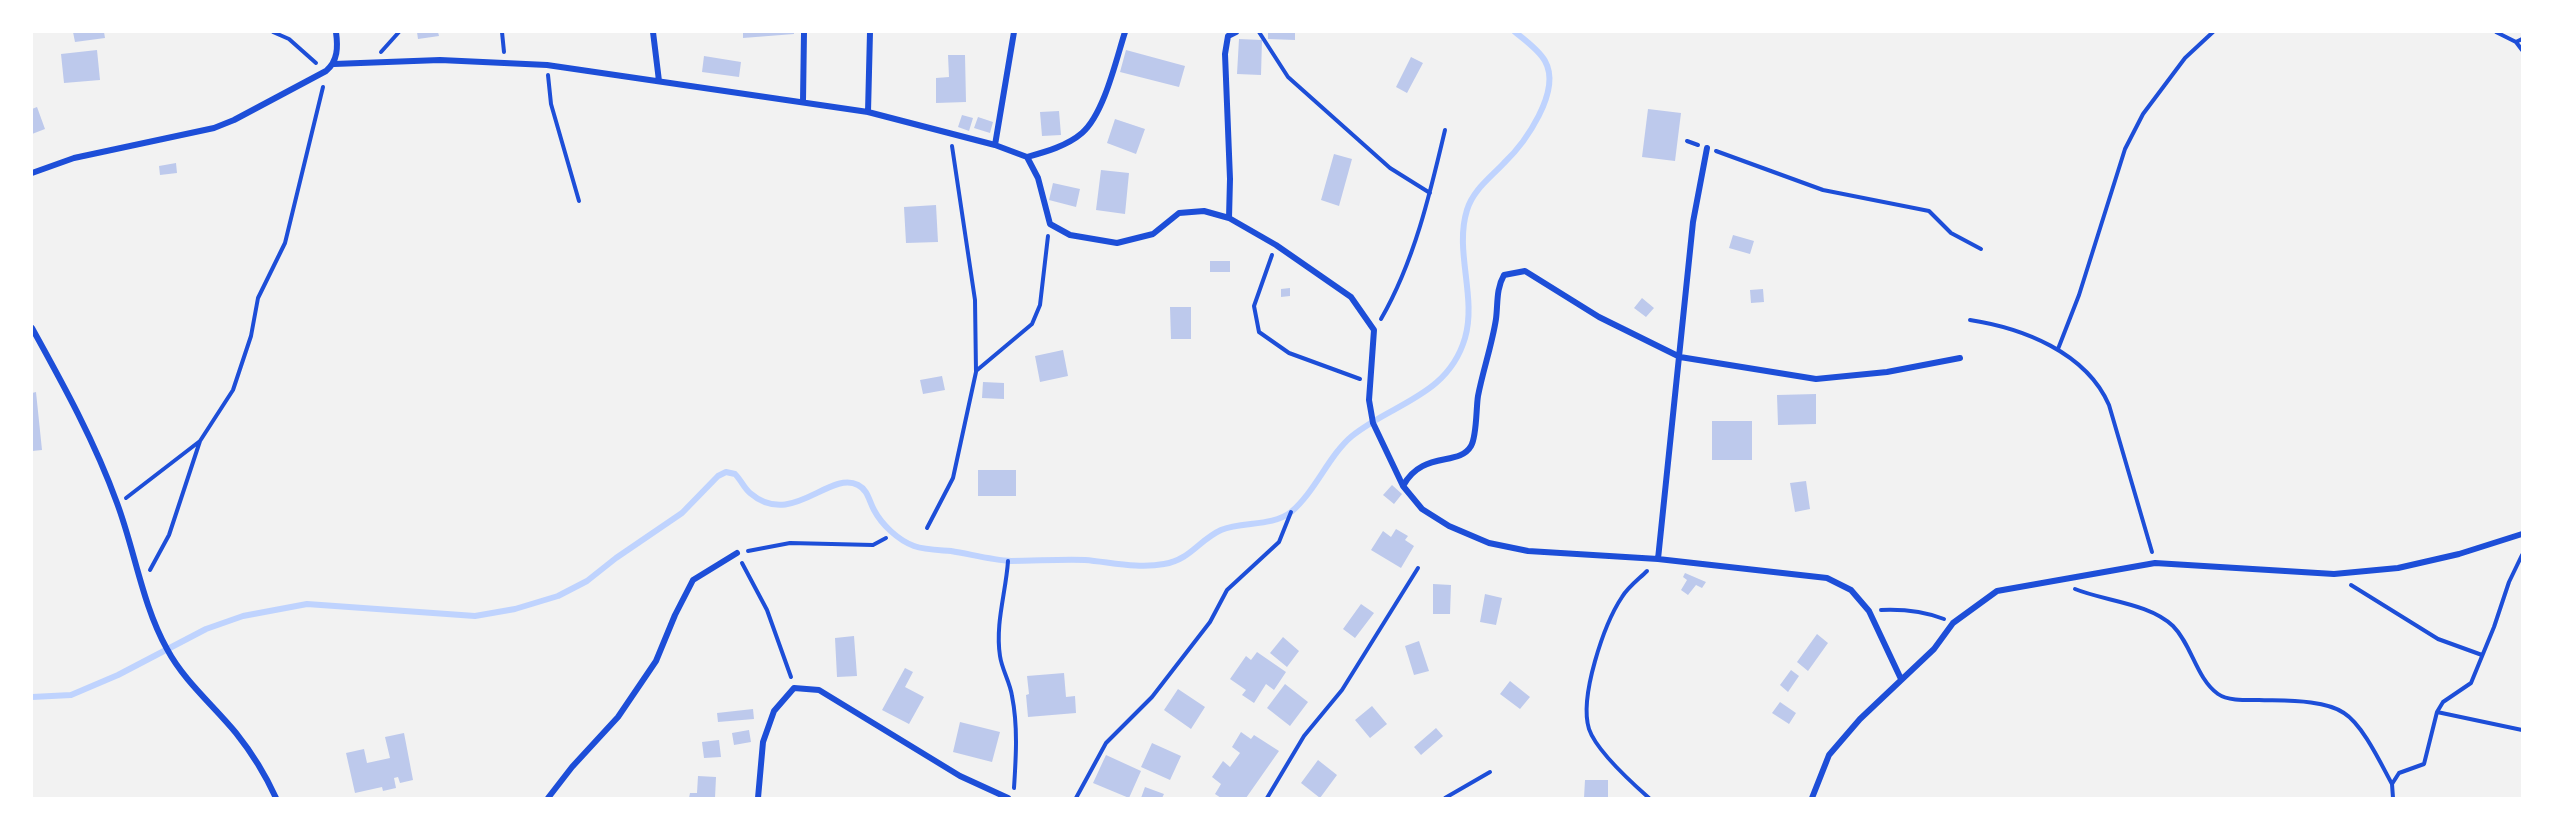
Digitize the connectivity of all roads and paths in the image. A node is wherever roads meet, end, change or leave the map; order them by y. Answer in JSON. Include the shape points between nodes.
{"nodes":[{"id":1,"x":273,"y":32,"type":"edge"},
{"id":2,"x":336,"y":32,"type":"edge"},
{"id":3,"x":399,"y":32,"type":"edge"},
{"id":4,"x":502,"y":32,"type":"edge"},
{"id":5,"x":653,"y":32,"type":"edge"},
{"id":6,"x":804,"y":32,"type":"edge"},
{"id":7,"x":870,"y":32,"type":"edge"},
{"id":8,"x":1014,"y":32,"type":"edge"},
{"id":9,"x":1125,"y":32,"type":"edge"},
{"id":10,"x":1236,"y":32,"type":"edge"},
{"id":11,"x":1259,"y":32,"type":"edge"},
{"id":12,"x":2213,"y":32,"type":"edge"},
{"id":13,"x":2496,"y":32,"type":"edge"},
{"id":14,"x":2523,"y":39,"type":"edge"},
{"id":15,"x":2517,"y":42,"type":"junction"},
{"id":16,"x":2523,"y":51,"type":"edge"},
{"id":17,"x":373,"y":62,"type":"junction"},
{"id":18,"x":506,"y":63,"type":"junction"},
{"id":19,"x":334,"y":64,"type":"junction"},
{"id":20,"x":547,"y":65,"type":"junction"},
{"id":21,"x":326,"y":71,"type":"junction"},
{"id":22,"x":659,"y":81,"type":"junction"},
{"id":23,"x":803,"y":101,"type":"junction"},
{"id":24,"x":868,"y":112,"type":"junction"},
{"id":25,"x":1445,"y":130,"type":"dead end"},
{"id":26,"x":950,"y":132,"type":"junction"},
{"id":27,"x":1687,"y":141,"type":"dead end"},
{"id":28,"x":995,"y":145,"type":"junction"},
{"id":29,"x":1707,"y":148,"type":"junction"},
{"id":30,"x":1027,"y":157,"type":"junction"},
{"id":31,"x":32,"y":173,"type":"edge"},
{"id":32,"x":1430,"y":193,"type":"junction"},
{"id":33,"x":579,"y":201,"type":"dead end"},
{"id":34,"x":1229,"y":218,"type":"junction"},
{"id":35,"x":1050,"y":224,"type":"junction"},
{"id":36,"x":1276,"y":245,"type":"junction"},
{"id":37,"x":1982,"y":249,"type":"dead end"},
{"id":38,"x":1970,"y":320,"type":"dead end"},
{"id":39,"x":32,"y":328,"type":"edge"},
{"id":40,"x":1374,"y":330,"type":"junction"},
{"id":41,"x":2058,"y":350,"type":"junction"},
{"id":42,"x":1680,"y":357,"type":"junction"},
{"id":43,"x":1960,"y":358,"type":"dead end"},
{"id":44,"x":975,"y":372,"type":"junction"},
{"id":45,"x":1372,"y":384,"type":"junction"},
{"id":46,"x":200,"y":441,"type":"junction"},
{"id":47,"x":1404,"y":486,"type":"junction"},
{"id":48,"x":118,"y":504,"type":"junction"},
{"id":49,"x":1291,"y":512,"type":"dead end"},
{"id":50,"x":927,"y":528,"type":"dead end"},
{"id":51,"x":2523,"y":534,"type":"edge"},
{"id":52,"x":886,"y":538,"type":"dead end"},
{"id":53,"x":737,"y":553,"type":"junction"},
{"id":54,"x":2523,"y":555,"type":"edge"},
{"id":55,"x":1659,"y":559,"type":"junction"},
{"id":56,"x":1008,"y":561,"type":"dead end"},
{"id":57,"x":2155,"y":563,"type":"junction"},
{"id":58,"x":1418,"y":568,"type":"dead end"},
{"id":59,"x":2334,"y":574,"type":"junction"},
{"id":60,"x":2052,"y":580,"type":"junction"},
{"id":61,"x":141,"y":586,"type":"junction"},
{"id":62,"x":1869,"y":611,"type":"junction"},
{"id":63,"x":1953,"y":623,"type":"junction"},
{"id":64,"x":2482,"y":655,"type":"junction"},
{"id":65,"x":1901,"y":679,"type":"junction"},
{"id":66,"x":795,"y":688,"type":"junction"},
{"id":67,"x":2437,"y":712,"type":"junction"},
{"id":68,"x":2523,"y":730,"type":"edge"},
{"id":69,"x":1490,"y":772,"type":"dead end"},
{"id":70,"x":2392,"y":784,"type":"junction"},
{"id":71,"x":276,"y":798,"type":"edge"},
{"id":72,"x":548,"y":798,"type":"edge"},
{"id":73,"x":758,"y":798,"type":"edge"},
{"id":74,"x":1008,"y":798,"type":"edge"},
{"id":75,"x":1014,"y":798,"type":"edge"},
{"id":76,"x":1076,"y":798,"type":"edge"},
{"id":77,"x":1267,"y":798,"type":"edge"},
{"id":78,"x":1445,"y":798,"type":"edge"},
{"id":79,"x":1648,"y":798,"type":"edge"},
{"id":80,"x":1812,"y":798,"type":"edge"},
{"id":81,"x":2393,"y":798,"type":"edge"}],
"edges":[{"from":1,"to":21,"type":"path","via":[[289,39]]},
{"from":2,"to":19,"type":"street"},
{"from":3,"to":17,"type":"path"},
{"from":4,"to":18,"type":"path"},
{"from":5,"to":22,"type":"street"},
{"from":6,"to":23,"type":"street"},
{"from":7,"to":24,"type":"street"},
{"from":8,"to":28,"type":"street"},
{"from":9,"to":30,"type":"street","via":[[1105,98],[1082,133],[1056,148]]},
{"from":10,"to":34,"type":"street","via":[[1228,36],[1225,54]]},
{"from":11,"to":32,"type":"path","via":[[1288,77],[1390,168]]},
{"from":12,"to":41,"type":"path","via":[[2185,58],[2143,114],[2125,149]]},
{"from":13,"to":15,"type":"path"},
{"from":14,"to":15,"type":"path"},
{"from":15,"to":16,"type":"path"},
{"from":17,"to":18,"type":"street"},
{"from":17,"to":19,"type":"street"},
{"from":18,"to":20,"type":"street"},
{"from":19,"to":21,"type":"street"},
{"from":20,"to":22,"type":"street"},
{"from":20,"to":33,"type":"path","via":[[551,104]]},
{"from":21,"to":31,"type":"street","via":[[214,128],[74,158]]},
{"from":21,"to":46,"type":"path","via":[[285,243],[258,298],[251,336],[233,390]]},
{"from":22,"to":23,"type":"street"},
{"from":23,"to":24,"type":"street"},
{"from":24,"to":26,"type":"street"},
{"from":25,"to":32,"type":"path"},
{"from":26,"to":28,"type":"street"},
{"from":26,"to":44,"type":"path","via":[[975,300]]},
{"from":27,"to":29,"type":"path"},
{"from":28,"to":30,"type":"street"},
{"from":29,"to":37,"type":"path","via":[[1823,190],[1929,211],[1951,233]]},
{"from":29,"to":42,"type":"street","via":[[1693,222]]},
{"from":30,"to":35,"type":"street","via":[[1038,178]]},
{"from":32,"to":40,"type":"path","via":[[1396,292]]},
{"from":34,"to":35,"type":"street","via":[[1204,211],[1179,213],[1153,234],[1118,243],[1070,235]]},
{"from":34,"to":36,"type":"street"},
{"from":35,"to":44,"type":"path","via":[[1040,304],[1032,324]]},
{"from":36,"to":40,"type":"street","via":[[1351,297]]},
{"from":36,"to":45,"type":"path","via":[[1254,306],[1259,332],[1289,353]]},
{"from":38,"to":41,"type":"path","via":[[2000,325]]},
{"from":39,"to":48,"type":"street","via":[[69,395]]},
{"from":40,"to":45,"type":"street"},
{"from":41,"to":57,"type":"path","via":[[2103,391]]},
{"from":42,"to":43,"type":"street","via":[[1816,379],[1887,372]]},
{"from":42,"to":47,"type":"street","via":[[1599,317],[1525,271],[1504,274],[1498,286],[1496,320],[1478,396],[1472,445],[1463,454],[1420,466]]},
{"from":42,"to":55,"type":"street"},
{"from":44,"to":50,"type":"path","via":[[954,478]]},
{"from":45,"to":47,"type":"street","via":[[1373,423]]},
{"from":46,"to":48,"type":"path"},
{"from":46,"to":61,"type":"path","via":[[169,534]]},
{"from":47,"to":55,"type":"street","via":[[1422,509],[1449,526],[1490,543],[1528,551]]},
{"from":48,"to":61,"type":"street"},
{"from":49,"to":76,"type":"path","via":[[1279,542],[1227,590],[1209,622],[1152,697],[1106,742]]},
{"from":51,"to":59,"type":"street","via":[[2398,568]]},
{"from":52,"to":53,"type":"path","via":[[873,545],[790,543]]},
{"from":53,"to":66,"type":"path","via":[[767,610]]},
{"from":53,"to":72,"type":"street","via":[[693,580],[656,661],[618,717]]},
{"from":54,"to":64,"type":"path"},
{"from":55,"to":62,"type":"street","via":[[1827,578],[1851,590]]},
{"from":55,"to":79,"type":"path","via":[[1622,595],[1600,640],[1587,696],[1589,729],[1611,762]]},
{"from":56,"to":75,"type":"path","via":[[998,624],[1000,657],[1012,695],[1017,748]]},
{"from":57,"to":59,"type":"street"},
{"from":57,"to":60,"type":"street"},
{"from":58,"to":77,"type":"path","via":[[1342,690],[1304,736]]},
{"from":59,"to":64,"type":"path","via":[[2438,639]]},
{"from":60,"to":63,"type":"street","via":[[1997,591]]},
{"from":60,"to":70,"type":"path","via":[[2149,612],[2173,626],[2206,682],[2220,696],[2304,702],[2344,712],[2356,724]]},
{"from":61,"to":71,"type":"street","via":[[167,649],[198,693],[236,734]]},
{"from":62,"to":63,"type":"path","via":[[1901,609]]},
{"from":62,"to":65,"type":"street"},
{"from":63,"to":65,"type":"street","via":[[1934,650]]},
{"from":64,"to":67,"type":"path","via":[[2471,682],[2447,698]]},
{"from":65,"to":80,"type":"street","via":[[1829,755]]},
{"from":66,"to":73,"type":"street","via":[[774,711],[763,742]]},
{"from":66,"to":74,"type":"street","via":[[819,690],[960,776]]},
{"from":67,"to":68,"type":"path"},
{"from":67,"to":70,"type":"path","via":[[2424,764],[2404,769]]},
{"from":69,"to":78,"type":"path"},
{"from":70,"to":81,"type":"path"}]}
